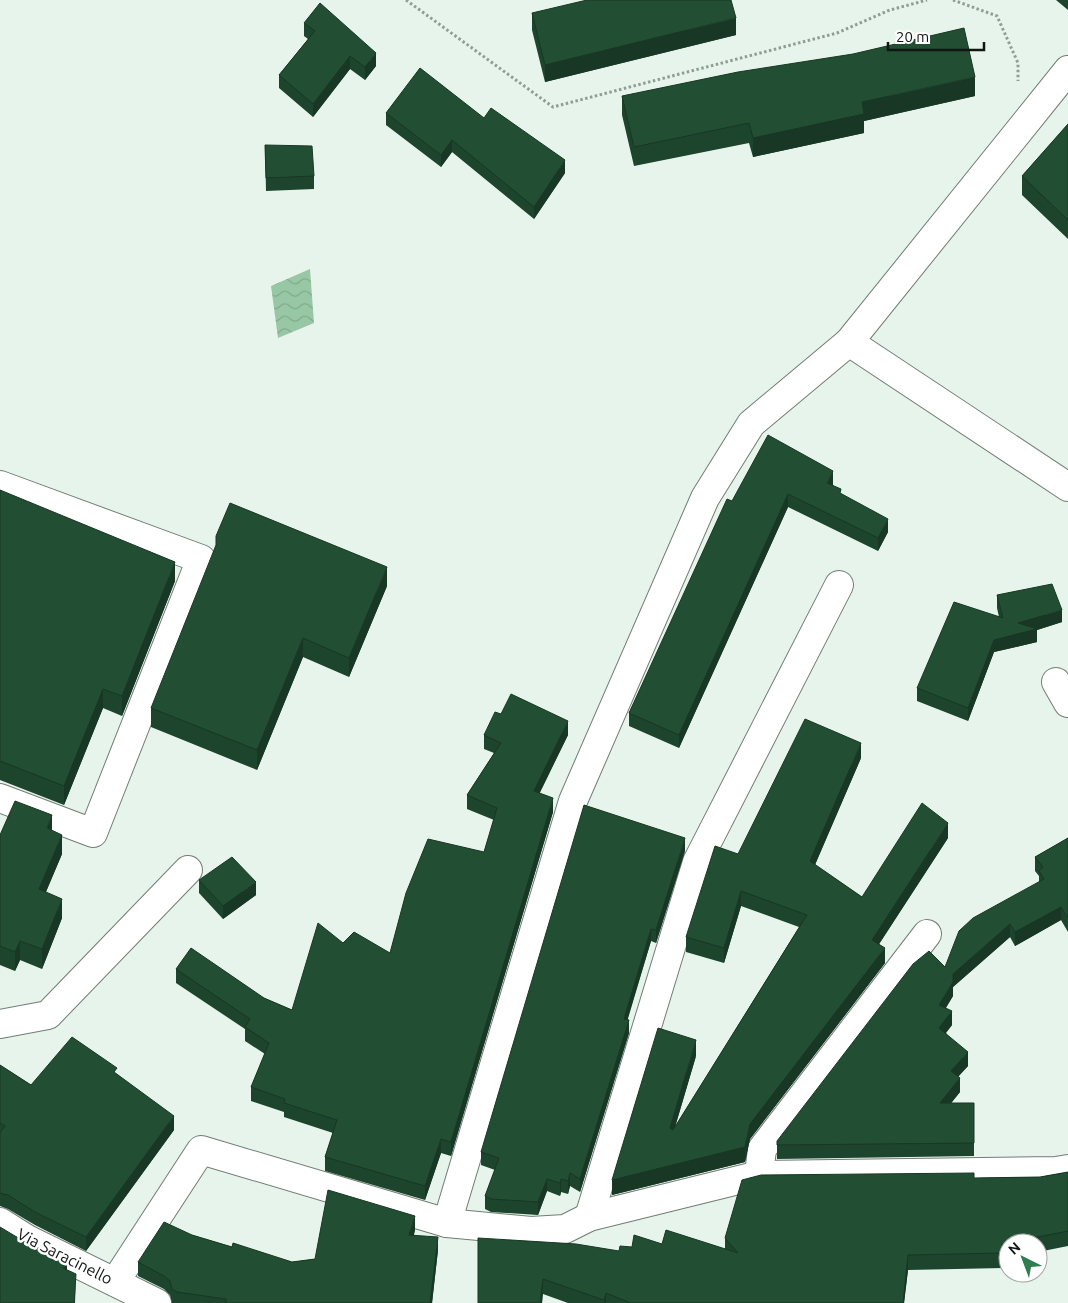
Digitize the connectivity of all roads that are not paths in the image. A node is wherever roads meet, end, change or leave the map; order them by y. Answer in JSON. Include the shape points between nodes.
{"nodes":[{"id":1,"x":1068,"y":70,"type":"edge"},
{"id":2,"x":849,"y":342,"type":"junction"},
{"id":3,"x":0,"y":485,"type":"edge"},
{"id":4,"x":1068,"y":488,"type":"edge"},
{"id":5,"x":839,"y":585,"type":"dead end"},
{"id":6,"x":0,"y":798,"type":"edge"},
{"id":7,"x":188,"y":870,"type":"dead end"},
{"id":8,"x":927,"y":934,"type":"dead end"},
{"id":9,"x":0,"y":1024,"type":"edge"},
{"id":10,"x":1068,"y":1169,"type":"edge"},
{"id":11,"x":759,"y":1175,"type":"junction"},
{"id":12,"x":589,"y":1217,"type":"junction"},
{"id":13,"x":0,"y":1222,"type":"edge"},
{"id":14,"x":447,"y":1223,"type":"junction"},
{"id":15,"x":115,"y":1282,"type":"junction"},
{"id":16,"x":157,"y":1303,"type":"edge"}],
"edges":[{"from":1,"to":2,"type":"street"},
{"from":2,"to":4,"type":"street"},
{"from":2,"to":14,"type":"street","via":[[751,424],[705,498],[573,800]]},
{"from":3,"to":6,"type":"street","via":[[201,559],[93,833]]},
{"from":5,"to":12,"type":"street","via":[[696,862]]},
{"from":7,"to":9,"type":"street","via":[[48,1015]]},
{"from":8,"to":11,"type":"street","via":[[762,1149]]},
{"from":10,"to":11,"type":"street"},
{"from":11,"to":12,"type":"street"},
{"from":12,"to":14,"type":"street","via":[[565,1230],[531,1231]]},
{"from":13,"to":15,"type":"street","name":"Via Saracinello","via":[[27,1239]]},
{"from":14,"to":15,"type":"street","via":[[201,1150]]},
{"from":15,"to":16,"type":"street","name":"Via Saracinello"}]}
